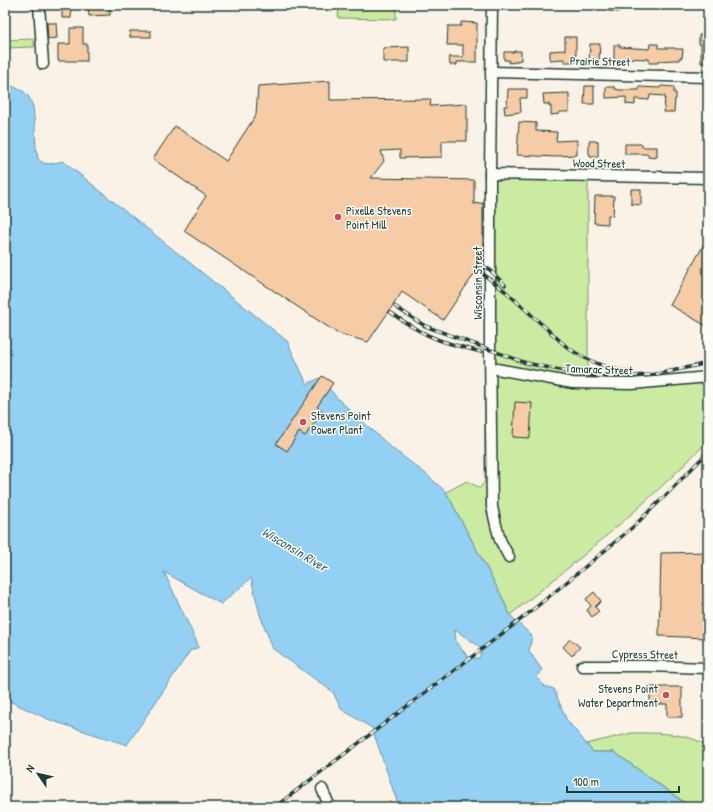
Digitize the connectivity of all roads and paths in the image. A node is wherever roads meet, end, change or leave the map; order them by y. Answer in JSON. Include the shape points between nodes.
{"nodes":[{"id":1,"x":38,"y":5,"type":"edge"},
{"id":2,"x":492,"y":5,"type":"edge"},
{"id":3,"x":43,"y":64,"type":"dead end"},
{"id":4,"x":491,"y":72,"type":"junction"},
{"id":5,"x":708,"y":77,"type":"edge"},
{"id":6,"x":490,"y":174,"type":"junction"},
{"id":7,"x":708,"y":178,"type":"edge"},
{"id":8,"x":490,"y":368,"type":"junction"},
{"id":9,"x":708,"y":377,"type":"edge"},
{"id":10,"x":509,"y":557,"type":"dead end"},
{"id":11,"x":582,"y":666,"type":"dead end"},
{"id":12,"x":708,"y":668,"type":"edge"},
{"id":13,"x":322,"y":789,"type":"dead end"},
{"id":14,"x":330,"y":807,"type":"edge"}],
"edges":[{"from":1,"to":3,"type":"street"},
{"from":2,"to":4,"type":"street","name":"Wisconsin Street"},
{"from":4,"to":5,"type":"street","name":"Prairie Street"},
{"from":4,"to":6,"type":"street","name":"Wisconsin Street"},
{"from":6,"to":7,"type":"street","name":"Wood Street"},
{"from":6,"to":8,"type":"street","name":"Wisconsin Street"},
{"from":8,"to":9,"type":"street","name":"Tamarac Street","via":[[573,383],[632,384]]},
{"from":8,"to":10,"type":"street","name":"Wisconsin Street","via":[[492,507],[500,540]]},
{"from":11,"to":12,"type":"street","name":"Cypress Street"},
{"from":13,"to":14,"type":"street"}]}
